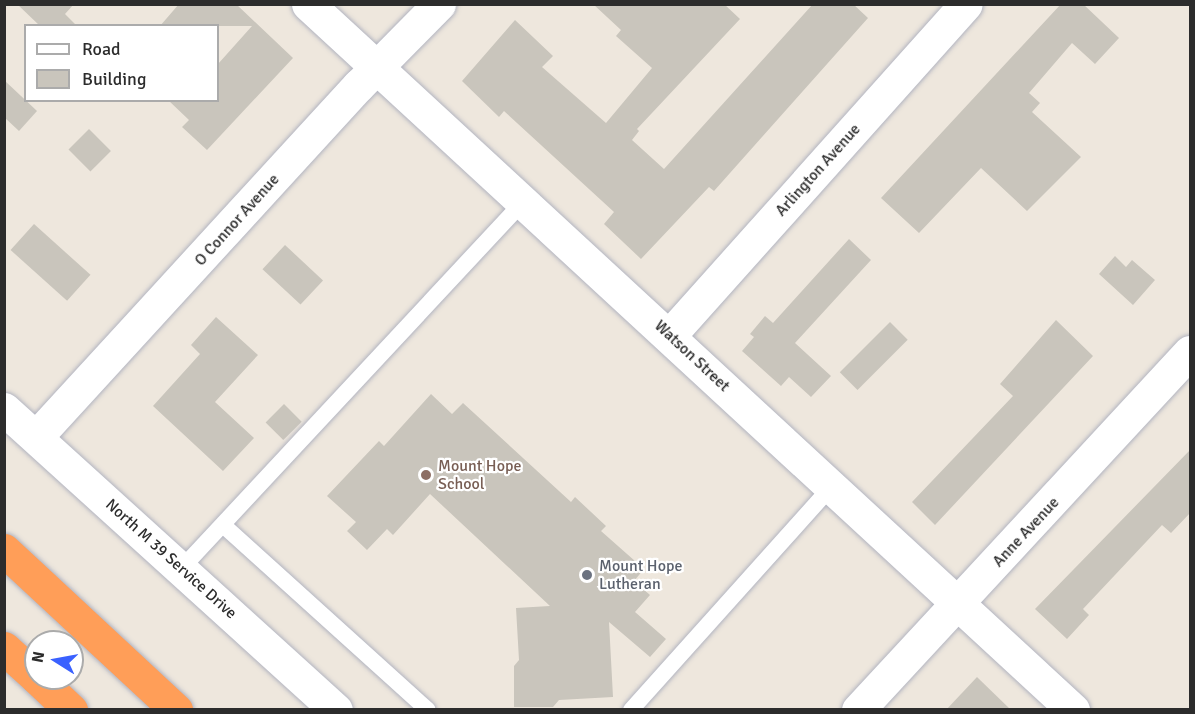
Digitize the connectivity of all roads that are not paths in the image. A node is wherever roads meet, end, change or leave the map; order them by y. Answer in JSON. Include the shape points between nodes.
{"nodes":[{"id":1,"x":308,"y":4,"type":"edge"},
{"id":2,"x":439,"y":4,"type":"edge"},
{"id":3,"x":966,"y":4,"type":"edge"},
{"id":4,"x":379,"y":69,"type":"junction"},
{"id":5,"x":523,"y":202,"type":"junction"},
{"id":6,"x":669,"y":336,"type":"junction"},
{"id":7,"x":1191,"y":352,"type":"edge"},
{"id":8,"x":4,"y":409,"type":"edge"},
{"id":9,"x":37,"y":436,"type":"junction"},
{"id":10,"x":832,"y":486,"type":"junction"},
{"id":11,"x":223,"y":525,"type":"junction"},
{"id":12,"x":4,"y":550,"type":"edge"},
{"id":13,"x":181,"y":569,"type":"junction"},
{"id":14,"x":959,"y":604,"type":"junction"},
{"id":15,"x":4,"y":648,"type":"edge"},
{"id":16,"x":24,"y":666,"type":"edge"},
{"id":17,"x":50,"y":690,"type":"edge"},
{"id":18,"x":71,"y":710,"type":"edge"},
{"id":19,"x":176,"y":710,"type":"edge"},
{"id":20,"x":336,"y":710,"type":"edge"},
{"id":21,"x":428,"y":710,"type":"edge"},
{"id":22,"x":631,"y":710,"type":"edge"},
{"id":23,"x":858,"y":710,"type":"edge"},
{"id":24,"x":1074,"y":710,"type":"edge"}],
"edges":[{"from":1,"to":4,"type":"street","name":"Watson Street"},
{"from":2,"to":4,"type":"street","name":"O Connor Avenue"},
{"from":3,"to":6,"type":"street","name":"Arlington Avenue"},
{"from":4,"to":5,"type":"street","name":"Watson Street"},
{"from":4,"to":9,"type":"street","name":"O Connor Avenue","via":[[359,85]]},
{"from":5,"to":6,"type":"street","name":"Watson Street"},
{"from":5,"to":11,"type":"lane"},
{"from":6,"to":10,"type":"street","name":"Watson Street"},
{"from":7,"to":14,"type":"street","name":"Anne Avenue"},
{"from":8,"to":9,"type":"street","name":"North M 39 Service Drive"},
{"from":9,"to":13,"type":"street","name":"North M 39 Service Drive"},
{"from":10,"to":14,"type":"street","name":"Watson Street"},
{"from":10,"to":22,"type":"lane"},
{"from":11,"to":13,"type":"lane"},
{"from":11,"to":21,"type":"lane"},
{"from":12,"to":19,"type":"highway"},
{"from":13,"to":20,"type":"street","name":"North M 39 Service Drive"},
{"from":14,"to":23,"type":"street","name":"Anne Avenue"},
{"from":14,"to":24,"type":"street","name":"Watson Street"},
{"from":15,"to":16,"type":"highway"},
{"from":17,"to":18,"type":"highway"}]}
